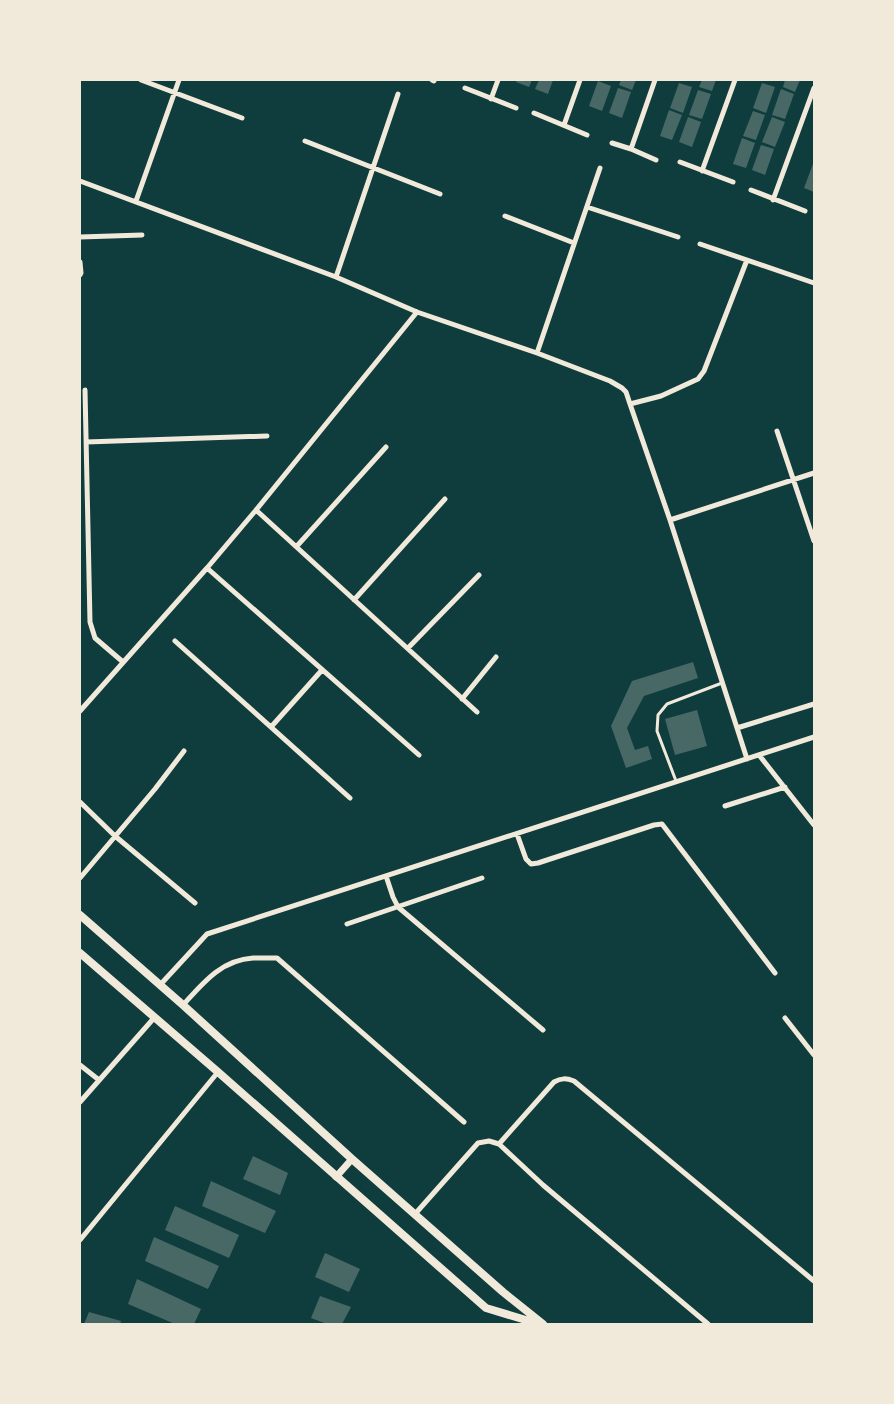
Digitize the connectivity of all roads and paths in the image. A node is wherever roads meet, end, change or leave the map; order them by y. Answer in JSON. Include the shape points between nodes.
{"nodes":[{"id":1,"x":141,"y":80,"type":"edge"},
{"id":2,"x":179,"y":80,"type":"edge"},
{"id":3,"x":498,"y":80,"type":"edge"},
{"id":4,"x":580,"y":80,"type":"edge"},
{"id":5,"x":655,"y":80,"type":"edge"},
{"id":6,"x":735,"y":80,"type":"edge"},
{"id":7,"x":465,"y":88,"type":"dead end"},
{"id":8,"x":814,"y":88,"type":"edge"},
{"id":9,"x":174,"y":92,"type":"junction"},
{"id":10,"x":398,"y":94,"type":"dead end"},
{"id":11,"x":491,"y":99,"type":"junction"},
{"id":12,"x":516,"y":108,"type":"dead end"},
{"id":13,"x":534,"y":114,"type":"dead end"},
{"id":14,"x":242,"y":118,"type":"dead end"},
{"id":15,"x":564,"y":125,"type":"junction"},
{"id":16,"x":587,"y":135,"type":"dead end"},
{"id":17,"x":304,"y":141,"type":"dead end"},
{"id":18,"x":612,"y":143,"type":"dead end"},
{"id":19,"x":632,"y":149,"type":"junction"},
{"id":20,"x":656,"y":160,"type":"dead end"},
{"id":21,"x":680,"y":162,"type":"dead end"},
{"id":22,"x":374,"y":168,"type":"junction"},
{"id":23,"x":600,"y":168,"type":"dead end"},
{"id":24,"x":702,"y":171,"type":"junction"},
{"id":25,"x":80,"y":182,"type":"edge"},
{"id":26,"x":733,"y":182,"type":"dead end"},
{"id":27,"x":751,"y":190,"type":"dead end"},
{"id":28,"x":440,"y":194,"type":"dead end"},
{"id":29,"x":773,"y":200,"type":"junction"},
{"id":30,"x":136,"y":201,"type":"junction"},
{"id":31,"x":587,"y":207,"type":"junction"},
{"id":32,"x":805,"y":211,"type":"dead end"},
{"id":33,"x":505,"y":216,"type":"dead end"},
{"id":34,"x":142,"y":235,"type":"dead end"},
{"id":35,"x":80,"y":237,"type":"edge"},
{"id":36,"x":678,"y":237,"type":"dead end"},
{"id":37,"x":574,"y":243,"type":"junction"},
{"id":38,"x":700,"y":244,"type":"dead end"},
{"id":39,"x":747,"y":260,"type":"junction"},
{"id":40,"x":80,"y":262,"type":"edge"},
{"id":41,"x":80,"y":275,"type":"edge"},
{"id":42,"x":336,"y":277,"type":"junction"},
{"id":43,"x":814,"y":283,"type":"edge"},
{"id":44,"x":417,"y":312,"type":"junction"},
{"id":45,"x":537,"y":352,"type":"junction"},
{"id":46,"x":85,"y":390,"type":"dead end"},
{"id":47,"x":630,"y":404,"type":"junction"},
{"id":48,"x":777,"y":431,"type":"dead end"},
{"id":49,"x":267,"y":436,"type":"dead end"},
{"id":50,"x":86,"y":442,"type":"junction"},
{"id":51,"x":386,"y":447,"type":"dead end"},
{"id":52,"x":814,"y":473,"type":"edge"},
{"id":53,"x":793,"y":479,"type":"junction"},
{"id":54,"x":445,"y":499,"type":"dead end"},
{"id":55,"x":256,"y":510,"type":"junction"},
{"id":56,"x":670,"y":520,"type":"junction"},
{"id":57,"x":814,"y":541,"type":"edge"},
{"id":58,"x":297,"y":546,"type":"junction"},
{"id":59,"x":207,"y":568,"type":"junction"},
{"id":60,"x":479,"y":574,"type":"dead end"},
{"id":61,"x":354,"y":600,"type":"junction"},
{"id":62,"x":175,"y":641,"type":"dead end"},
{"id":63,"x":408,"y":648,"type":"junction"},
{"id":64,"x":496,"y":657,"type":"dead end"},
{"id":65,"x":123,"y":662,"type":"junction"},
{"id":66,"x":322,"y":670,"type":"junction"},
{"id":67,"x":722,"y":683,"type":"junction"},
{"id":68,"x":462,"y":699,"type":"junction"},
{"id":69,"x":814,"y":704,"type":"edge"},
{"id":70,"x":80,"y":711,"type":"edge"},
{"id":71,"x":477,"y":712,"type":"dead end"},
{"id":72,"x":271,"y":727,"type":"junction"},
{"id":73,"x":737,"y":728,"type":"junction"},
{"id":74,"x":814,"y":737,"type":"edge"},
{"id":75,"x":184,"y":751,"type":"dead end"},
{"id":76,"x":419,"y":754,"type":"dead end"},
{"id":77,"x":759,"y":755,"type":"junction"},
{"id":78,"x":747,"y":759,"type":"junction"},
{"id":79,"x":676,"y":782,"type":"junction"},
{"id":80,"x":785,"y":788,"type":"junction"},
{"id":81,"x":350,"y":798,"type":"dead end"},
{"id":82,"x":80,"y":802,"type":"edge"},
{"id":83,"x":725,"y":806,"type":"dead end"},
{"id":84,"x":814,"y":825,"type":"edge"},
{"id":85,"x":517,"y":834,"type":"junction"},
{"id":86,"x":115,"y":837,"type":"junction"},
{"id":87,"x":386,"y":876,"type":"junction"},
{"id":88,"x":80,"y":878,"type":"edge"},
{"id":89,"x":482,"y":878,"type":"dead end"},
{"id":90,"x":195,"y":903,"type":"dead end"},
{"id":91,"x":398,"y":907,"type":"junction"},
{"id":92,"x":80,"y":915,"type":"edge"},
{"id":93,"x":347,"y":924,"type":"dead end"},
{"id":94,"x":80,"y":953,"type":"edge"},
{"id":95,"x":775,"y":973,"type":"dead end"},
{"id":96,"x":160,"y":985,"type":"junction"},
{"id":97,"x":183,"y":1005,"type":"junction"},
{"id":98,"x":154,"y":1018,"type":"junction"},
{"id":99,"x":785,"y":1018,"type":"dead end"},
{"id":100,"x":543,"y":1030,"type":"dead end"},
{"id":101,"x":814,"y":1055,"type":"edge"},
{"id":102,"x":80,"y":1065,"type":"edge"},
{"id":103,"x":218,"y":1072,"type":"junction"},
{"id":104,"x":99,"y":1080,"type":"junction"},
{"id":105,"x":80,"y":1102,"type":"edge"},
{"id":106,"x":464,"y":1122,"type":"dead end"},
{"id":107,"x":499,"y":1144,"type":"junction"},
{"id":108,"x":351,"y":1159,"type":"junction"},
{"id":109,"x":336,"y":1177,"type":"junction"},
{"id":110,"x":415,"y":1214,"type":"junction"},
{"id":111,"x":80,"y":1240,"type":"edge"},
{"id":112,"x":814,"y":1281,"type":"edge"},
{"id":113,"x":542,"y":1324,"type":"edge"},
{"id":114,"x":708,"y":1324,"type":"edge"}],
"edges":[{"from":1,"to":9,"type":"street"},
{"from":2,"to":9,"type":"street"},
{"from":3,"to":11,"type":"street"},
{"from":4,"to":15,"type":"street"},
{"from":5,"to":19,"type":"street"},
{"from":6,"to":24,"type":"street"},
{"from":7,"to":11,"type":"street"},
{"from":8,"to":29,"type":"street"},
{"from":9,"to":14,"type":"street"},
{"from":9,"to":30,"type":"street"},
{"from":10,"to":22,"type":"street"},
{"from":11,"to":12,"type":"street"},
{"from":13,"to":15,"type":"street"},
{"from":15,"to":16,"type":"street"},
{"from":17,"to":22,"type":"street"},
{"from":18,"to":19,"type":"street"},
{"from":19,"to":20,"type":"street"},
{"from":21,"to":24,"type":"street"},
{"from":22,"to":28,"type":"street"},
{"from":22,"to":42,"type":"street"},
{"from":23,"to":31,"type":"street"},
{"from":24,"to":26,"type":"street"},
{"from":25,"to":30,"type":"street"},
{"from":27,"to":29,"type":"street"},
{"from":29,"to":32,"type":"street"},
{"from":30,"to":42,"type":"street"},
{"from":31,"to":36,"type":"street"},
{"from":31,"to":37,"type":"street"},
{"from":33,"to":37,"type":"street"},
{"from":34,"to":35,"type":"street"},
{"from":37,"to":45,"type":"street"},
{"from":38,"to":39,"type":"street"},
{"from":39,"to":43,"type":"street"},
{"from":39,"to":47,"type":"street","via":[[698,380]]},
{"from":40,"to":41,"type":"street"},
{"from":42,"to":44,"type":"street"},
{"from":44,"to":45,"type":"street"},
{"from":44,"to":55,"type":"street"},
{"from":45,"to":47,"type":"street","via":[[610,381],[626,392]]},
{"from":46,"to":50,"type":"street"},
{"from":47,"to":56,"type":"street"},
{"from":48,"to":53,"type":"street"},
{"from":49,"to":50,"type":"street"},
{"from":50,"to":65,"type":"street","via":[[90,622],[95,638]]},
{"from":51,"to":58,"type":"street"},
{"from":52,"to":53,"type":"street"},
{"from":53,"to":56,"type":"street"},
{"from":53,"to":57,"type":"street"},
{"from":54,"to":61,"type":"street"},
{"from":55,"to":58,"type":"street"},
{"from":55,"to":59,"type":"street"},
{"from":56,"to":67,"type":"street"},
{"from":58,"to":61,"type":"street"},
{"from":59,"to":65,"type":"street"},
{"from":59,"to":66,"type":"street"},
{"from":60,"to":63,"type":"street"},
{"from":61,"to":63,"type":"street"},
{"from":62,"to":72,"type":"street"},
{"from":63,"to":68,"type":"street"},
{"from":64,"to":68,"type":"street"},
{"from":65,"to":70,"type":"street"},
{"from":66,"to":72,"type":"street"},
{"from":66,"to":76,"type":"street"},
{"from":67,"to":73,"type":"street"},
{"from":67,"to":79,"type":"lane","via":[[667,704],[658,715],[657,731]]},
{"from":68,"to":71,"type":"street"},
{"from":69,"to":73,"type":"street"},
{"from":72,"to":81,"type":"street"},
{"from":73,"to":78,"type":"street"},
{"from":74,"to":77,"type":"street"},
{"from":75,"to":86,"type":"street"},
{"from":77,"to":78,"type":"street"},
{"from":77,"to":80,"type":"street"},
{"from":78,"to":79,"type":"street"},
{"from":79,"to":85,"type":"street"},
{"from":80,"to":83,"type":"street"},
{"from":80,"to":84,"type":"street"},
{"from":82,"to":86,"type":"street"},
{"from":85,"to":87,"type":"street"},
{"from":85,"to":95,"type":"street","via":[[531,864],[662,824]]},
{"from":86,"to":88,"type":"street"},
{"from":86,"to":90,"type":"street"},
{"from":87,"to":91,"type":"street"},
{"from":87,"to":96,"type":"street","via":[[207,934]]},
{"from":89,"to":91,"type":"street"},
{"from":91,"to":93,"type":"street"},
{"from":91,"to":100,"type":"street"},
{"from":92,"to":96,"type":"main road"},
{"from":94,"to":98,"type":"main road"},
{"from":96,"to":97,"type":"main road"},
{"from":97,"to":106,"type":"street","via":[[218,969],[251,958],[277,958]]},
{"from":97,"to":108,"type":"main road"},
{"from":98,"to":103,"type":"main road"},
{"from":98,"to":104,"type":"street"},
{"from":99,"to":101,"type":"street"},
{"from":102,"to":104,"type":"street"},
{"from":103,"to":109,"type":"main road"},
{"from":103,"to":111,"type":"street"},
{"from":104,"to":105,"type":"street"},
{"from":107,"to":110,"type":"street","via":[[478,1143]]},
{"from":107,"to":112,"type":"street","via":[[554,1082],[574,1081]]},
{"from":107,"to":114,"type":"street"},
{"from":108,"to":109,"type":"street"},
{"from":108,"to":110,"type":"main road"},
{"from":109,"to":113,"type":"main road","via":[[486,1308]]},
{"from":110,"to":113,"type":"main road"}]}
